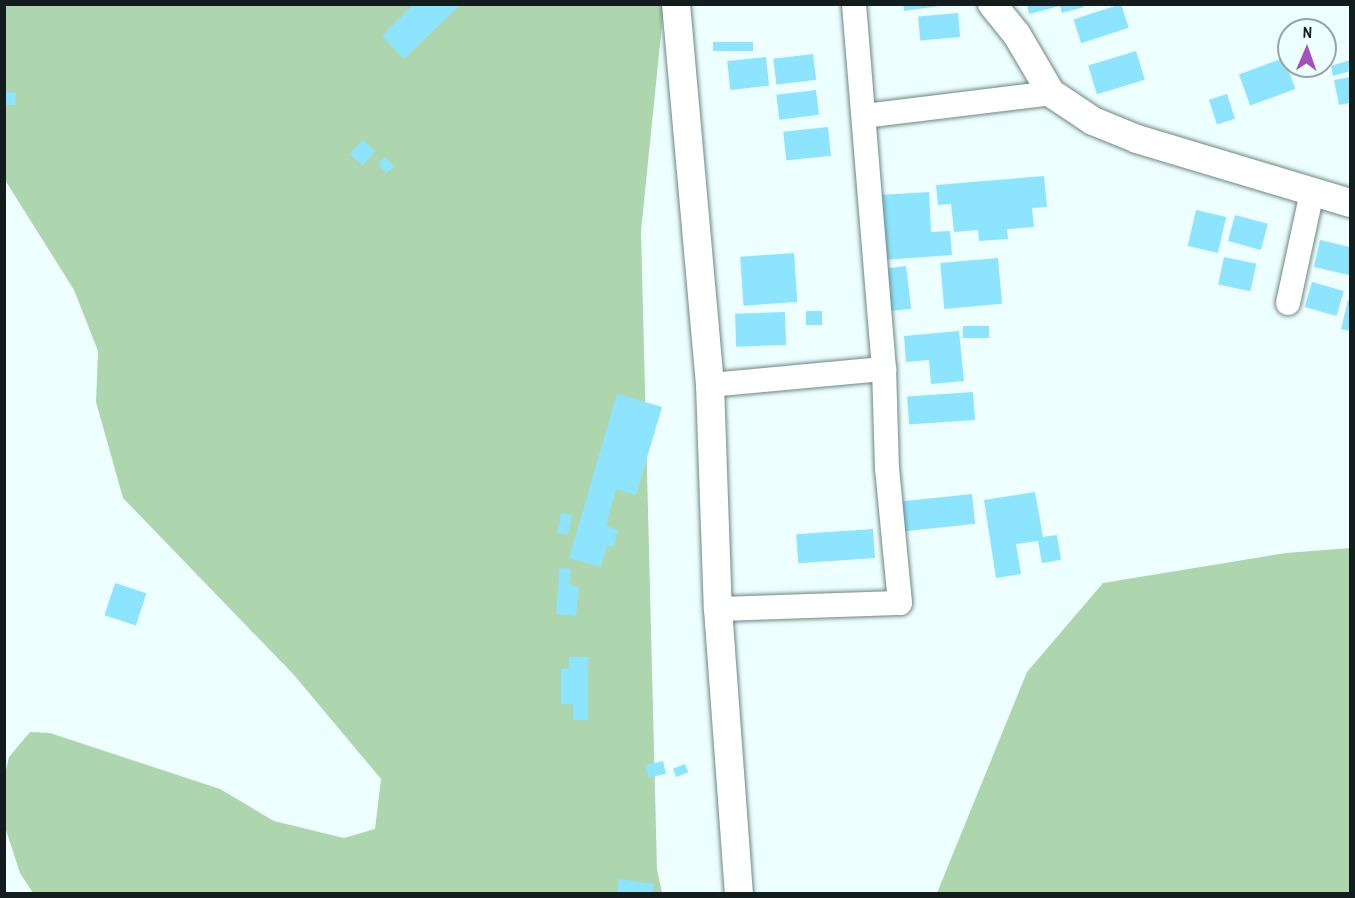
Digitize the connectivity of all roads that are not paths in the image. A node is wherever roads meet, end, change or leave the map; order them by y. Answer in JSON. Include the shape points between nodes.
{"nodes":[{"id":1,"x":676,"y":4,"type":"edge"},
{"id":2,"x":854,"y":4,"type":"edge"},
{"id":3,"x":992,"y":4,"type":"edge"},
{"id":4,"x":1051,"y":93,"type":"junction"},
{"id":5,"x":865,"y":116,"type":"junction"},
{"id":6,"x":1312,"y":192,"type":"junction"},
{"id":7,"x":1350,"y":203,"type":"edge"},
{"id":8,"x":1288,"y":303,"type":"dead end"},
{"id":9,"x":884,"y":369,"type":"junction"},
{"id":10,"x":710,"y":385,"type":"junction"},
{"id":11,"x":718,"y":609,"type":"junction"},
{"id":12,"x":739,"y":894,"type":"edge"}],
"edges":[{"from":1,"to":10,"type":"street"},
{"from":2,"to":5,"type":"street"},
{"from":3,"to":4,"type":"street","via":[[1017,35]]},
{"from":4,"to":5,"type":"street"},
{"from":4,"to":6,"type":"street","via":[[1093,121],[1137,140]]},
{"from":5,"to":9,"type":"street"},
{"from":6,"to":7,"type":"street"},
{"from":6,"to":8,"type":"street"},
{"from":9,"to":10,"type":"street"},
{"from":9,"to":11,"type":"street","via":[[887,469],[900,603]]},
{"from":10,"to":11,"type":"street"},
{"from":11,"to":12,"type":"street"}]}
